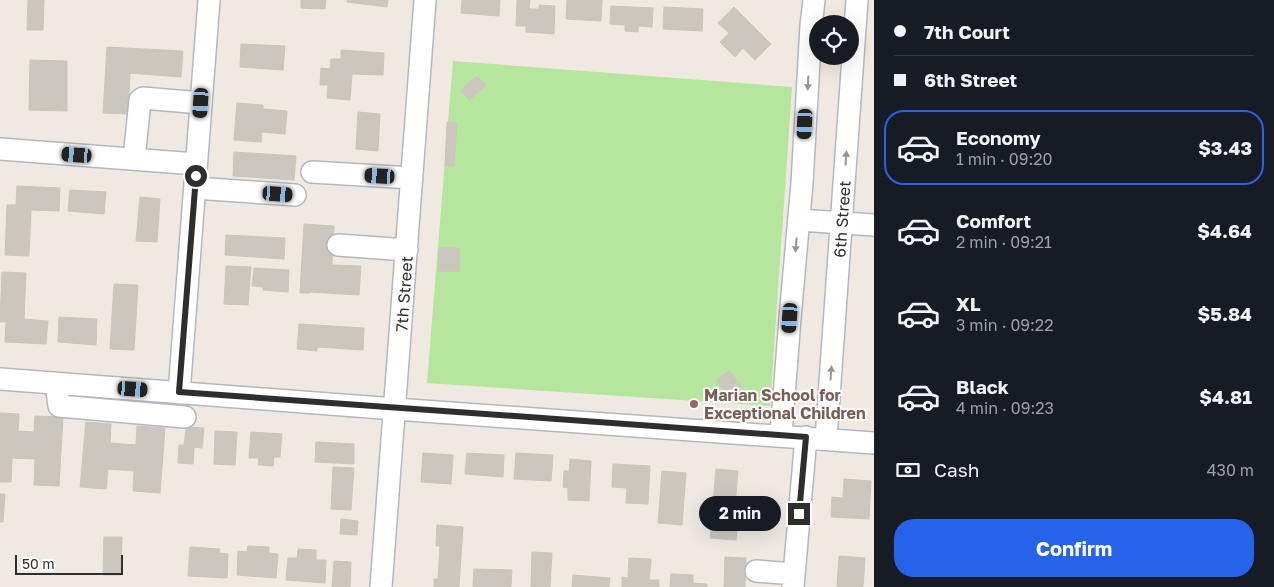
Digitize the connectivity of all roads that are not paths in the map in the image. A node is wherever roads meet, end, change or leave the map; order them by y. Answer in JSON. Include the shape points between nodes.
{"nodes":[{"id":1,"x":209,"y":0,"type":"edge"},
{"id":2,"x":425,"y":0,"type":"edge"},
{"id":3,"x":814,"y":0,"type":"edge"},
{"id":4,"x":857,"y":0,"type":"edge"},
{"id":5,"x":201,"y":103,"type":"junction"},
{"id":6,"x":0,"y":149,"type":"edge"},
{"id":7,"x":134,"y":159,"type":"junction"},
{"id":8,"x":196,"y":164,"type":"junction"},
{"id":9,"x":312,"y":172,"type":"dead end"},
{"id":10,"x":412,"y":178,"type":"junction"},
{"id":11,"x":195,"y":188,"type":"junction"},
{"id":12,"x":295,"y":195,"type":"dead end"},
{"id":13,"x":799,"y":220,"type":"junction"},
{"id":14,"x":842,"y":222,"type":"junction"},
{"id":15,"x":874,"y":225,"type":"edge"},
{"id":16,"x":338,"y":245,"type":"dead end"},
{"id":17,"x":407,"y":250,"type":"junction"},
{"id":18,"x":0,"y":379,"type":"edge"},
{"id":19,"x":56,"y":383,"type":"junction"},
{"id":20,"x":176,"y":392,"type":"junction"},
{"id":21,"x":395,"y":409,"type":"junction"},
{"id":22,"x":781,"y":435,"type":"junction"},
{"id":23,"x":816,"y":438,"type":"junction"},
{"id":24,"x":874,"y":443,"type":"edge"},
{"id":25,"x":756,"y":571,"type":"dead end"},
{"id":26,"x":794,"y":580,"type":"edge"},
{"id":27,"x":381,"y":587,"type":"edge"}],
"edges":[{"from":1,"to":5,"type":"street"},
{"from":2,"to":10,"type":"street","name":"7th Street"},
{"from":3,"to":13,"type":"street","one_way":true},
{"from":14,"to":4,"type":"street","name":"6th Street","one_way":true},
{"from":5,"to":7,"type":"street","via":[[140,100]]},
{"from":5,"to":8,"type":"street"},
{"from":6,"to":7,"type":"street"},
{"from":7,"to":8,"type":"street"},
{"from":8,"to":11,"type":"street"},
{"from":9,"to":10,"type":"street"},
{"from":10,"to":17,"type":"street","name":"7th Street"},
{"from":11,"to":12,"type":"street"},
{"from":11,"to":20,"type":"street"},
{"from":13,"to":14,"type":"street"},
{"from":13,"to":22,"type":"street","one_way":true},
{"from":14,"to":15,"type":"street"},
{"from":23,"to":14,"type":"street","name":"6th Street","one_way":true},
{"from":16,"to":17,"type":"street"},
{"from":17,"to":21,"type":"street","name":"7th Street"},
{"from":18,"to":19,"type":"street"},
{"from":19,"to":20,"type":"street"},
{"from":19,"to":20,"type":"street","via":[[59,406],[177,416]]},
{"from":20,"to":21,"type":"street"},
{"from":21,"to":22,"type":"street"},
{"from":21,"to":27,"type":"street","name":"7th Street"},
{"from":22,"to":23,"type":"street"},
{"from":23,"to":24,"type":"street"},
{"from":23,"to":26,"type":"street","name":"6th Street"},
{"from":25,"to":26,"type":"street"}]}
